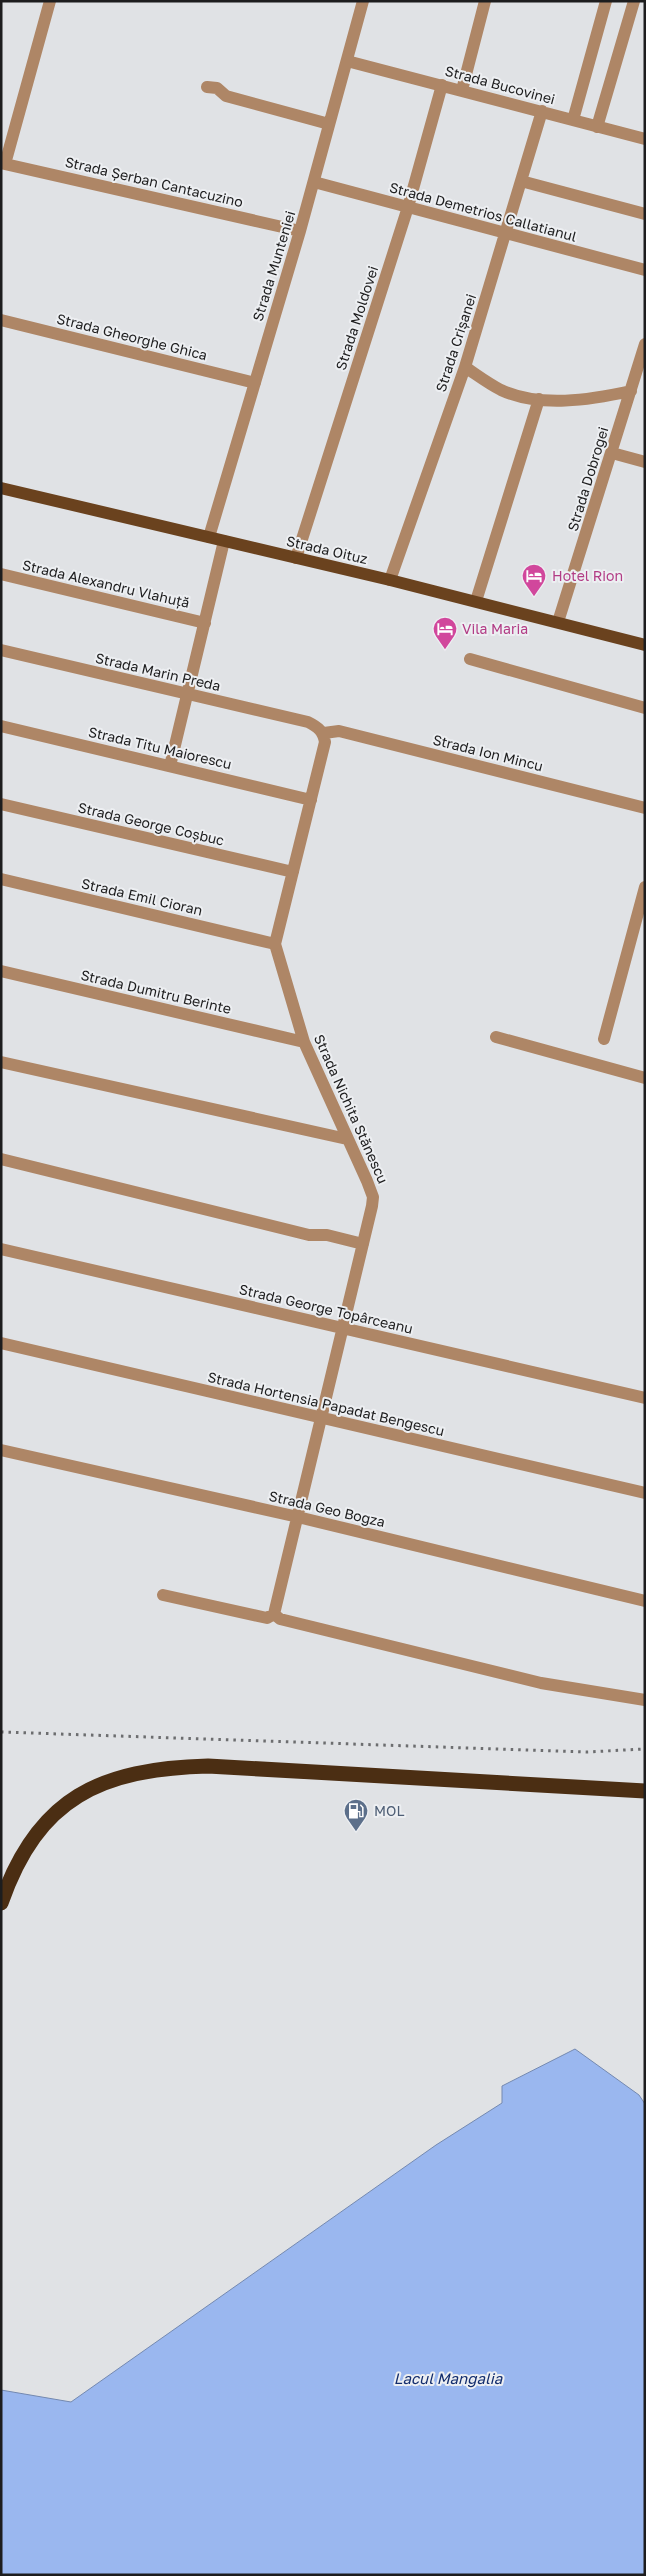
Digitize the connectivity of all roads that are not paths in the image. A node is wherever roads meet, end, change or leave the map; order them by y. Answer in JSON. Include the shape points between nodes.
{"nodes":[{"id":1,"x":50,"y":1,"type":"edge"},
{"id":2,"x":364,"y":1,"type":"edge"},
{"id":3,"x":485,"y":1,"type":"edge"},
{"id":4,"x":606,"y":1,"type":"edge"},
{"id":5,"x":634,"y":1,"type":"edge"},
{"id":6,"x":347,"y":61,"type":"junction"},
{"id":7,"x":442,"y":85,"type":"junction"},
{"id":8,"x":207,"y":86,"type":"dead end"},
{"id":9,"x":462,"y":90,"type":"junction"},
{"id":10,"x":542,"y":111,"type":"junction"},
{"id":11,"x":574,"y":120,"type":"junction"},
{"id":12,"x":329,"y":124,"type":"junction"},
{"id":13,"x":597,"y":126,"type":"junction"},
{"id":14,"x":645,"y":139,"type":"edge"},
{"id":15,"x":3,"y":164,"type":"edge"},
{"id":16,"x":521,"y":181,"type":"junction"},
{"id":17,"x":314,"y":182,"type":"junction"},
{"id":18,"x":408,"y":207,"type":"junction"},
{"id":19,"x":645,"y":214,"type":"edge"},
{"id":20,"x":300,"y":231,"type":"junction"},
{"id":21,"x":506,"y":232,"type":"junction"},
{"id":22,"x":645,"y":270,"type":"edge"},
{"id":23,"x":1,"y":320,"type":"edge"},
{"id":24,"x":645,"y":344,"type":"edge"},
{"id":25,"x":465,"y":367,"type":"junction"},
{"id":26,"x":255,"y":383,"type":"junction"},
{"id":27,"x":631,"y":391,"type":"junction"},
{"id":28,"x":539,"y":399,"type":"junction"},
{"id":29,"x":612,"y":453,"type":"junction"},
{"id":30,"x":645,"y":462,"type":"edge"},
{"id":31,"x":1,"y":488,"type":"edge"},
{"id":32,"x":209,"y":537,"type":"junction"},
{"id":33,"x":224,"y":541,"type":"junction"},
{"id":34,"x":296,"y":558,"type":"junction"},
{"id":35,"x":1,"y":574,"type":"edge"},
{"id":36,"x":390,"y":580,"type":"junction"},
{"id":37,"x":476,"y":602,"type":"junction"},
{"id":38,"x":558,"y":622,"type":"junction"},
{"id":39,"x":205,"y":623,"type":"junction"},
{"id":40,"x":645,"y":645,"type":"edge"},
{"id":41,"x":1,"y":650,"type":"edge"},
{"id":42,"x":470,"y":659,"type":"dead end"},
{"id":43,"x":189,"y":695,"type":"junction"},
{"id":44,"x":645,"y":708,"type":"edge"},
{"id":45,"x":1,"y":726,"type":"edge"},
{"id":46,"x":324,"y":733,"type":"junction"},
{"id":47,"x":170,"y":766,"type":"junction"},
{"id":48,"x":311,"y":800,"type":"junction"},
{"id":49,"x":1,"y":804,"type":"edge"},
{"id":50,"x":645,"y":808,"type":"edge"},
{"id":51,"x":293,"y":872,"type":"junction"},
{"id":52,"x":1,"y":879,"type":"edge"},
{"id":53,"x":645,"y":887,"type":"edge"},
{"id":54,"x":643,"y":903,"type":"edge"},
{"id":55,"x":275,"y":944,"type":"junction"},
{"id":56,"x":1,"y":971,"type":"edge"},
{"id":57,"x":496,"y":1037,"type":"dead end"},
{"id":58,"x":604,"y":1039,"type":"dead end"},
{"id":59,"x":304,"y":1042,"type":"junction"},
{"id":60,"x":1,"y":1062,"type":"edge"},
{"id":61,"x":645,"y":1078,"type":"edge"},
{"id":62,"x":347,"y":1139,"type":"junction"},
{"id":63,"x":1,"y":1159,"type":"edge"},
{"id":64,"x":363,"y":1244,"type":"junction"},
{"id":65,"x":1,"y":1249,"type":"edge"},
{"id":66,"x":343,"y":1329,"type":"junction"},
{"id":67,"x":1,"y":1343,"type":"edge"},
{"id":68,"x":645,"y":1398,"type":"edge"},
{"id":69,"x":322,"y":1417,"type":"junction"},
{"id":70,"x":1,"y":1450,"type":"edge"},
{"id":71,"x":645,"y":1494,"type":"edge"},
{"id":72,"x":298,"y":1517,"type":"junction"},
{"id":73,"x":163,"y":1596,"type":"dead end"},
{"id":74,"x":645,"y":1601,"type":"edge"},
{"id":75,"x":274,"y":1614,"type":"junction"},
{"id":76,"x":645,"y":1700,"type":"edge"},
{"id":77,"x":645,"y":1791,"type":"edge"},
{"id":78,"x":1,"y":1903,"type":"edge"}],
"edges":[{"from":1,"to":15,"type":"street"},
{"from":2,"to":6,"type":"street","name":"Strada Munteniei"},
{"from":3,"to":9,"type":"street"},
{"from":4,"to":11,"type":"street"},
{"from":5,"to":13,"type":"street"},
{"from":6,"to":7,"type":"street","name":"Strada Bucovinei"},
{"from":6,"to":12,"type":"street","name":"Strada Munteniei"},
{"from":7,"to":9,"type":"street","name":"Strada Bucovinei"},
{"from":7,"to":18,"type":"street","name":"Strada Moldovei"},
{"from":8,"to":12,"type":"street","via":[[217,88],[226,96]]},
{"from":9,"to":10,"type":"street","name":"Strada Bucovinei"},
{"from":10,"to":11,"type":"street","name":"Strada Bucovinei"},
{"from":10,"to":16,"type":"street","name":"Strada Crișanei"},
{"from":11,"to":13,"type":"street","name":"Strada Bucovinei"},
{"from":12,"to":17,"type":"street","name":"Strada Munteniei"},
{"from":13,"to":14,"type":"street","name":"Strada Bucovinei"},
{"from":15,"to":20,"type":"street","name":"Strada Șerban Cantacuzino"},
{"from":16,"to":19,"type":"street"},
{"from":16,"to":21,"type":"street","name":"Strada Crișanei"},
{"from":17,"to":18,"type":"street","name":"Strada Demetrios Callatianul"},
{"from":17,"to":20,"type":"street","name":"Strada Munteniei"},
{"from":18,"to":21,"type":"street","name":"Strada Demetrios Callatianul"},
{"from":18,"to":34,"type":"street","name":"Strada Moldovei"},
{"from":20,"to":26,"type":"street","name":"Strada Munteniei"},
{"from":21,"to":22,"type":"street","name":"Strada Demetrios Callatianul"},
{"from":21,"to":25,"type":"street","name":"Strada Crișanei"},
{"from":23,"to":26,"type":"street","name":"Strada Gheorghe Ghica"},
{"from":24,"to":27,"type":"street","name":"Strada Dobrogei"},
{"from":25,"to":28,"type":"street","via":[[501,390]]},
{"from":25,"to":36,"type":"street","name":"Strada Crișanei"},
{"from":26,"to":32,"type":"street","name":"Strada Munteniei"},
{"from":27,"to":28,"type":"street","via":[[590,400]]},
{"from":27,"to":29,"type":"street","name":"Strada Dobrogei"},
{"from":28,"to":37,"type":"street"},
{"from":29,"to":30,"type":"street"},
{"from":29,"to":38,"type":"street","name":"Strada Dobrogei"},
{"from":31,"to":32,"type":"main road","name":"Strada Oituz"},
{"from":32,"to":33,"type":"main road","name":"Strada Oituz"},
{"from":33,"to":34,"type":"main road","name":"Strada Oituz"},
{"from":33,"to":39,"type":"street"},
{"from":34,"to":36,"type":"main road","name":"Strada Oituz"},
{"from":35,"to":39,"type":"street","name":"Strada Alexandru Vlahuță"},
{"from":36,"to":37,"type":"main road","name":"Strada Oituz"},
{"from":37,"to":38,"type":"main road","name":"Strada Oituz"},
{"from":38,"to":40,"type":"main road","name":"Strada Oituz"},
{"from":39,"to":43,"type":"street"},
{"from":41,"to":43,"type":"street","name":"Strada Marin Preda"},
{"from":42,"to":44,"type":"street"},
{"from":43,"to":46,"type":"street","name":"Strada Marin Preda","via":[[308,722]]},
{"from":43,"to":47,"type":"street"},
{"from":45,"to":47,"type":"street","name":"Strada Titu Maiorescu"},
{"from":46,"to":48,"type":"street","via":[[325,742]]},
{"from":46,"to":50,"type":"street","name":"Strada Ion Mincu","via":[[339,731]]},
{"from":47,"to":48,"type":"street","name":"Strada Titu Maiorescu"},
{"from":48,"to":51,"type":"street"},
{"from":49,"to":51,"type":"street","name":"Strada George Coșbuc"},
{"from":51,"to":55,"type":"street"},
{"from":52,"to":55,"type":"street","name":"Strada Emil Cioran"},
{"from":53,"to":54,"type":"street"},
{"from":54,"to":58,"type":"street"},
{"from":55,"to":59,"type":"street","name":"Strada Nichita Stănescu"},
{"from":56,"to":59,"type":"street","name":"Strada Dumitru Berinte"},
{"from":57,"to":61,"type":"street"},
{"from":59,"to":62,"type":"street","name":"Strada Nichita Stănescu"},
{"from":60,"to":62,"type":"street"},
{"from":62,"to":64,"type":"street","name":"Strada Nichita Stănescu","via":[[373,1197]]},
{"from":63,"to":64,"type":"street","via":[[309,1235],[327,1235]]},
{"from":64,"to":66,"type":"street","name":"Strada Nichita Stănescu"},
{"from":65,"to":66,"type":"street","name":"Strada George Topârceanu"},
{"from":66,"to":68,"type":"street","name":"Strada George Topârceanu"},
{"from":66,"to":69,"type":"street","name":"Strada Nichita Stănescu"},
{"from":67,"to":69,"type":"street","name":"Strada Hortensia Papadat Bengescu"},
{"from":69,"to":71,"type":"street","name":"Strada Hortensia Papadat Bengescu"},
{"from":69,"to":72,"type":"street","name":"Strada Nichita Stănescu"},
{"from":70,"to":72,"type":"street","name":"Strada Geo Bogza"},
{"from":72,"to":74,"type":"street","name":"Strada Geo Bogza"},
{"from":72,"to":75,"type":"street","name":"Strada Nichita Stănescu"},
{"from":73,"to":75,"type":"street","via":[[267,1618]]},
{"from":75,"to":76,"type":"street","via":[[290,1621],[541,1684]]},
{"from":77,"to":78,"type":"highway","via":[[208,1766],[138,1771],[109,1780],[79,1795],[49,1818],[20,1858]]}]}
